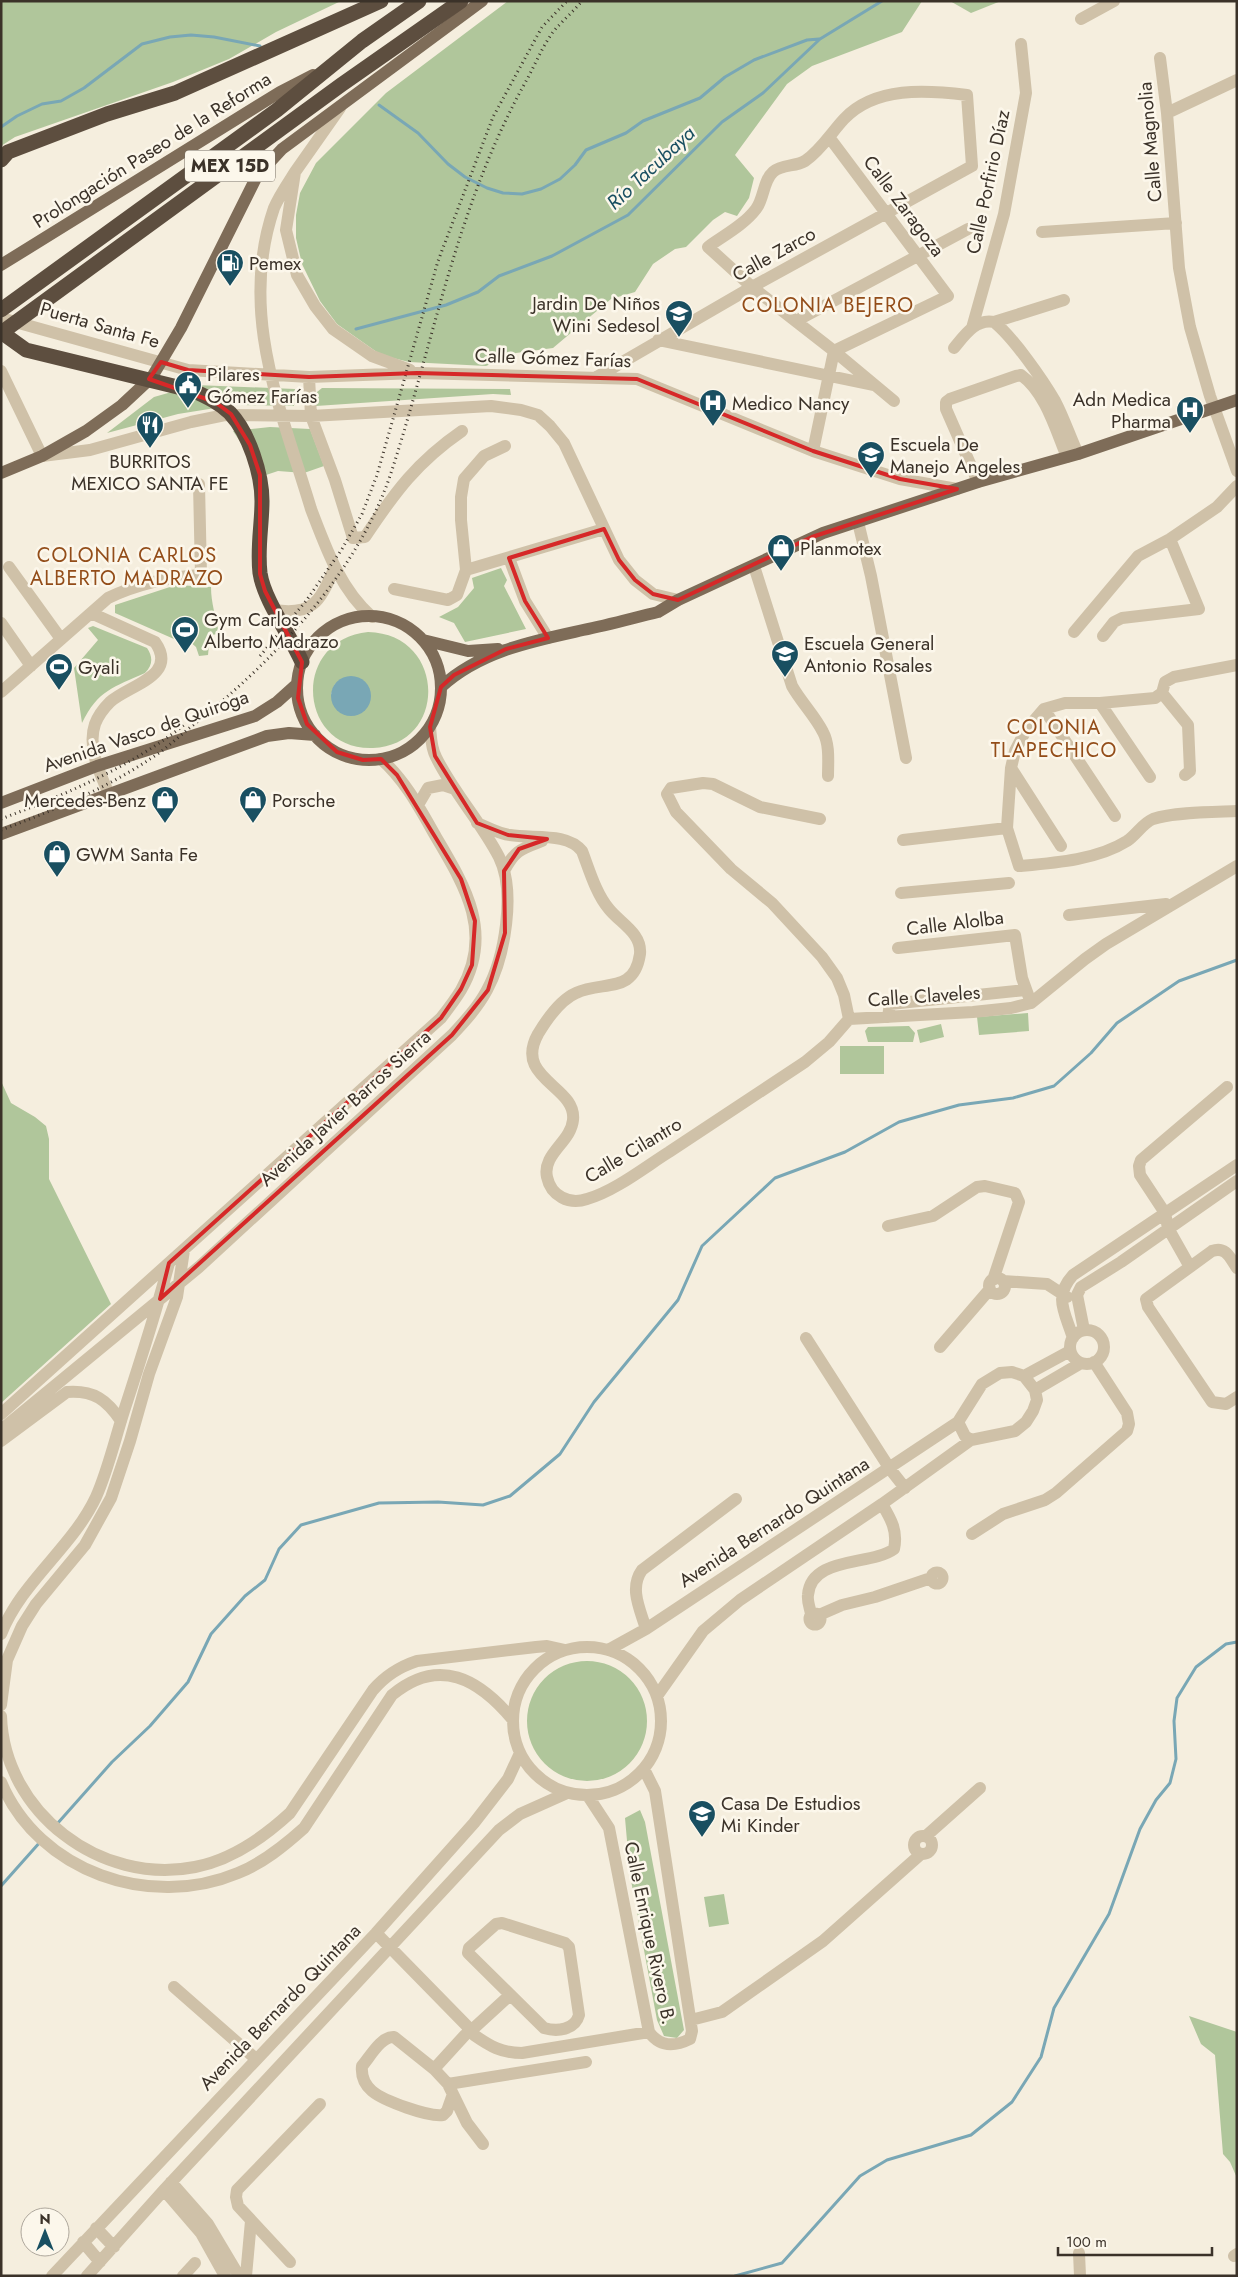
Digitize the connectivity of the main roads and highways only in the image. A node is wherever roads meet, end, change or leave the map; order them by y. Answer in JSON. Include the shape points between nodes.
{"nodes":[{"id":1,"x":381,"y":1,"type":"edge"},
{"id":2,"x":419,"y":1,"type":"edge"},
{"id":3,"x":460,"y":1,"type":"edge"},
{"id":4,"x":482,"y":1,"type":"edge"},
{"id":5,"x":325,"y":70,"type":"junction"},
{"id":6,"x":1,"y":160,"type":"edge"},
{"id":7,"x":1,"y":265,"type":"edge"},
{"id":8,"x":1,"y":310,"type":"edge"},
{"id":9,"x":1,"y":332,"type":"edge"},
{"id":10,"x":1237,"y":400,"type":"edge"},
{"id":11,"x":1,"y":474,"type":"edge"},
{"id":12,"x":423,"y":640,"type":"junction"},
{"id":13,"x":506,"y":649,"type":"junction"},
{"id":14,"x":302,"y":662,"type":"junction"},
{"id":15,"x":297,"y":684,"type":"junction"},
{"id":16,"x":442,"y":687,"type":"junction"},
{"id":17,"x":315,"y":735,"type":"junction"},
{"id":18,"x":1,"y":803,"type":"edge"},
{"id":19,"x":1,"y":834,"type":"edge"}],
"edges":[{"from":1,"to":6,"type":"highway","via":[[175,94],[107,114],[8,152]]},
{"from":2,"to":5,"type":"highway","number":"MEX 15D"},
{"from":3,"to":9,"type":"highway","number":"MEX 15D"},
{"from":4,"to":11,"type":"main road","via":[[282,149],[257,176],[181,328],[152,377],[86,431]]},
{"from":5,"to":7,"type":"main road","name":"Prolongación Paseo de la Reforma","via":[[280,92]]},
{"from":5,"to":8,"type":"highway","number":"MEX 15D","via":[[277,110]]},
{"from":9,"to":14,"type":"highway","via":[[26,350],[194,391],[231,414],[250,445],[260,475],[260,574],[274,610]]},
{"from":10,"to":13,"type":"main road","via":[[1072,456],[978,482],[812,537],[658,612]]},
{"from":12,"to":13,"type":"main road","via":[[468,651]]},
{"from":12,"to":14,"type":"main road","via":[[400,623],[372,616],[350,619],[330,628],[314,643]]},
{"from":12,"to":16,"type":"main road","via":[[436,662]]},
{"from":13,"to":16,"type":"main road","via":[[471,664]]},
{"from":14,"to":15,"type":"main road"},
{"from":15,"to":17,"type":"main road","via":[[301,711]]},
{"from":15,"to":18,"type":"main road","name":"Avenida Vasco de Quiroga","via":[[255,716],[97,766]]},
{"from":16,"to":17,"type":"main road","via":[[439,708],[430,727],[409,748],[381,759],[362,760],[344,756]]},
{"from":17,"to":19,"type":"main road","via":[[289,733],[267,736]]}]}
